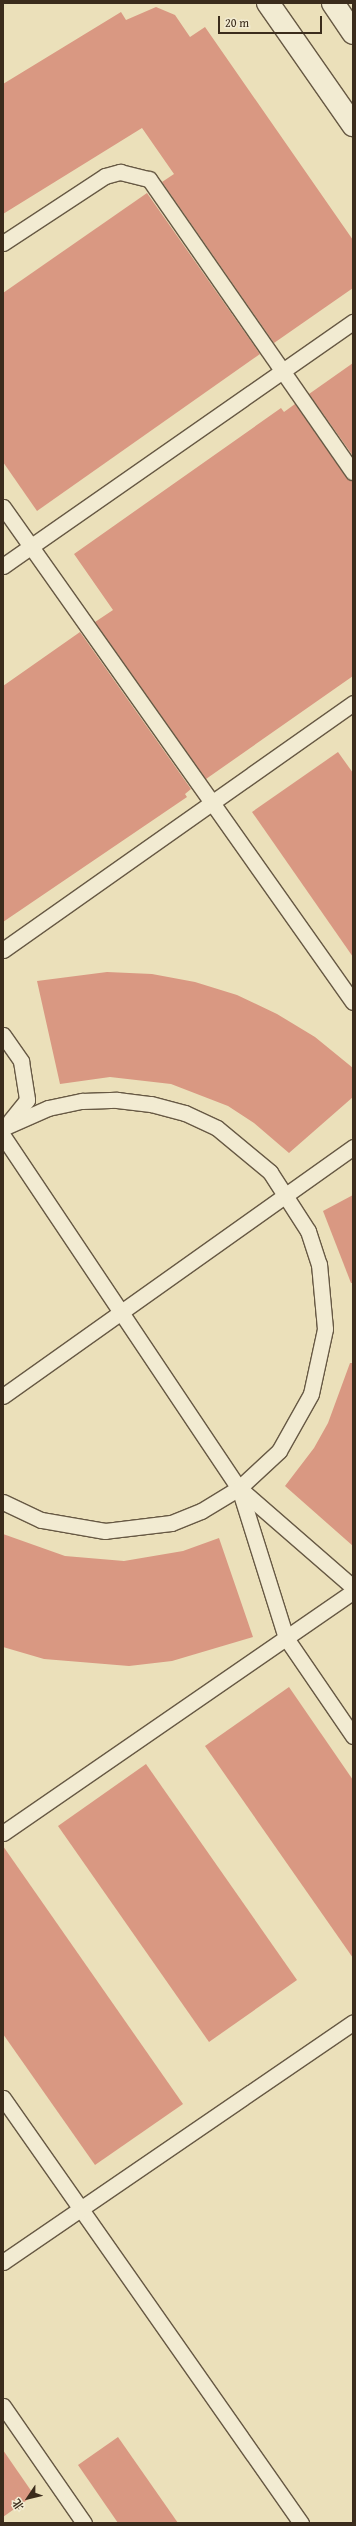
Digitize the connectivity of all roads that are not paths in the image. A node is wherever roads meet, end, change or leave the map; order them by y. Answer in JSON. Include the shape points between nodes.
{"nodes":[{"id":1,"x":268,"y":3,"type":"edge"},
{"id":2,"x":333,"y":3,"type":"edge"},
{"id":3,"x":353,"y":33,"type":"edge"},
{"id":4,"x":353,"y":126,"type":"edge"},
{"id":5,"x":3,"y":242,"type":"edge"},
{"id":6,"x":353,"y":322,"type":"edge"},
{"id":7,"x":283,"y":371,"type":"junction"},
{"id":8,"x":353,"y":472,"type":"edge"},
{"id":9,"x":3,"y":507,"type":"edge"},
{"id":10,"x":31,"y":547,"type":"junction"},
{"id":11,"x":3,"y":566,"type":"edge"},
{"id":12,"x":353,"y":703,"type":"edge"},
{"id":13,"x":210,"y":803,"type":"junction"},
{"id":14,"x":3,"y":950,"type":"edge"},
{"id":15,"x":353,"y":1002,"type":"edge"},
{"id":16,"x":3,"y":1035,"type":"edge"},
{"id":17,"x":3,"y":1128,"type":"edge"},
{"id":18,"x":3,"y":1136,"type":"edge"},
{"id":19,"x":353,"y":1147,"type":"edge"},
{"id":20,"x":287,"y":1194,"type":"junction"},
{"id":21,"x":122,"y":1312,"type":"junction"},
{"id":22,"x":3,"y":1396,"type":"edge"},
{"id":23,"x":239,"y":1488,"type":"junction"},
{"id":24,"x":3,"y":1502,"type":"edge"},
{"id":25,"x":353,"y":1587,"type":"edge"},
{"id":26,"x":353,"y":1592,"type":"edge"},
{"id":27,"x":286,"y":1638,"type":"junction"},
{"id":28,"x":353,"y":1736,"type":"edge"},
{"id":29,"x":3,"y":1833,"type":"edge"},
{"id":30,"x":353,"y":2022,"type":"edge"},
{"id":31,"x":3,"y":2098,"type":"edge"},
{"id":32,"x":81,"y":2209,"type":"junction"},
{"id":33,"x":3,"y":2262,"type":"edge"},
{"id":34,"x":3,"y":2406,"type":"edge"},
{"id":35,"x":84,"y":2523,"type":"edge"},
{"id":36,"x":301,"y":2523,"type":"edge"}],
"edges":[{"from":1,"to":4,"type":"street"},
{"from":2,"to":3,"type":"street"},
{"from":5,"to":7,"type":"lane","via":[[105,176],[120,172],[149,179]]},
{"from":6,"to":7,"type":"lane"},
{"from":7,"to":8,"type":"lane"},
{"from":7,"to":10,"type":"lane"},
{"from":9,"to":10,"type":"lane"},
{"from":10,"to":11,"type":"lane"},
{"from":10,"to":13,"type":"lane"},
{"from":12,"to":13,"type":"lane"},
{"from":13,"to":14,"type":"lane"},
{"from":13,"to":15,"type":"lane"},
{"from":16,"to":17,"type":"lane","via":[[21,1061],[27,1100]]},
{"from":17,"to":20,"type":"lane","via":[[48,1108],[82,1101],[151,1104],[185,1113],[217,1128],[245,1148]]},
{"from":18,"to":21,"type":"lane"},
{"from":19,"to":20,"type":"lane"},
{"from":20,"to":21,"type":"lane"},
{"from":20,"to":23,"type":"lane","via":[[308,1231],[319,1264],[325,1303],[320,1362],[297,1423],[279,1451]]},
{"from":21,"to":22,"type":"lane"},
{"from":21,"to":23,"type":"lane"},
{"from":23,"to":24,"type":"lane","via":[[201,1511],[139,1530],[73,1528],[41,1520]]},
{"from":23,"to":25,"type":"lane"},
{"from":23,"to":27,"type":"lane"},
{"from":26,"to":27,"type":"lane"},
{"from":27,"to":28,"type":"lane"},
{"from":27,"to":29,"type":"lane"},
{"from":30,"to":32,"type":"lane"},
{"from":31,"to":32,"type":"lane"},
{"from":32,"to":33,"type":"lane"},
{"from":32,"to":36,"type":"lane"},
{"from":34,"to":35,"type":"lane"}]}
